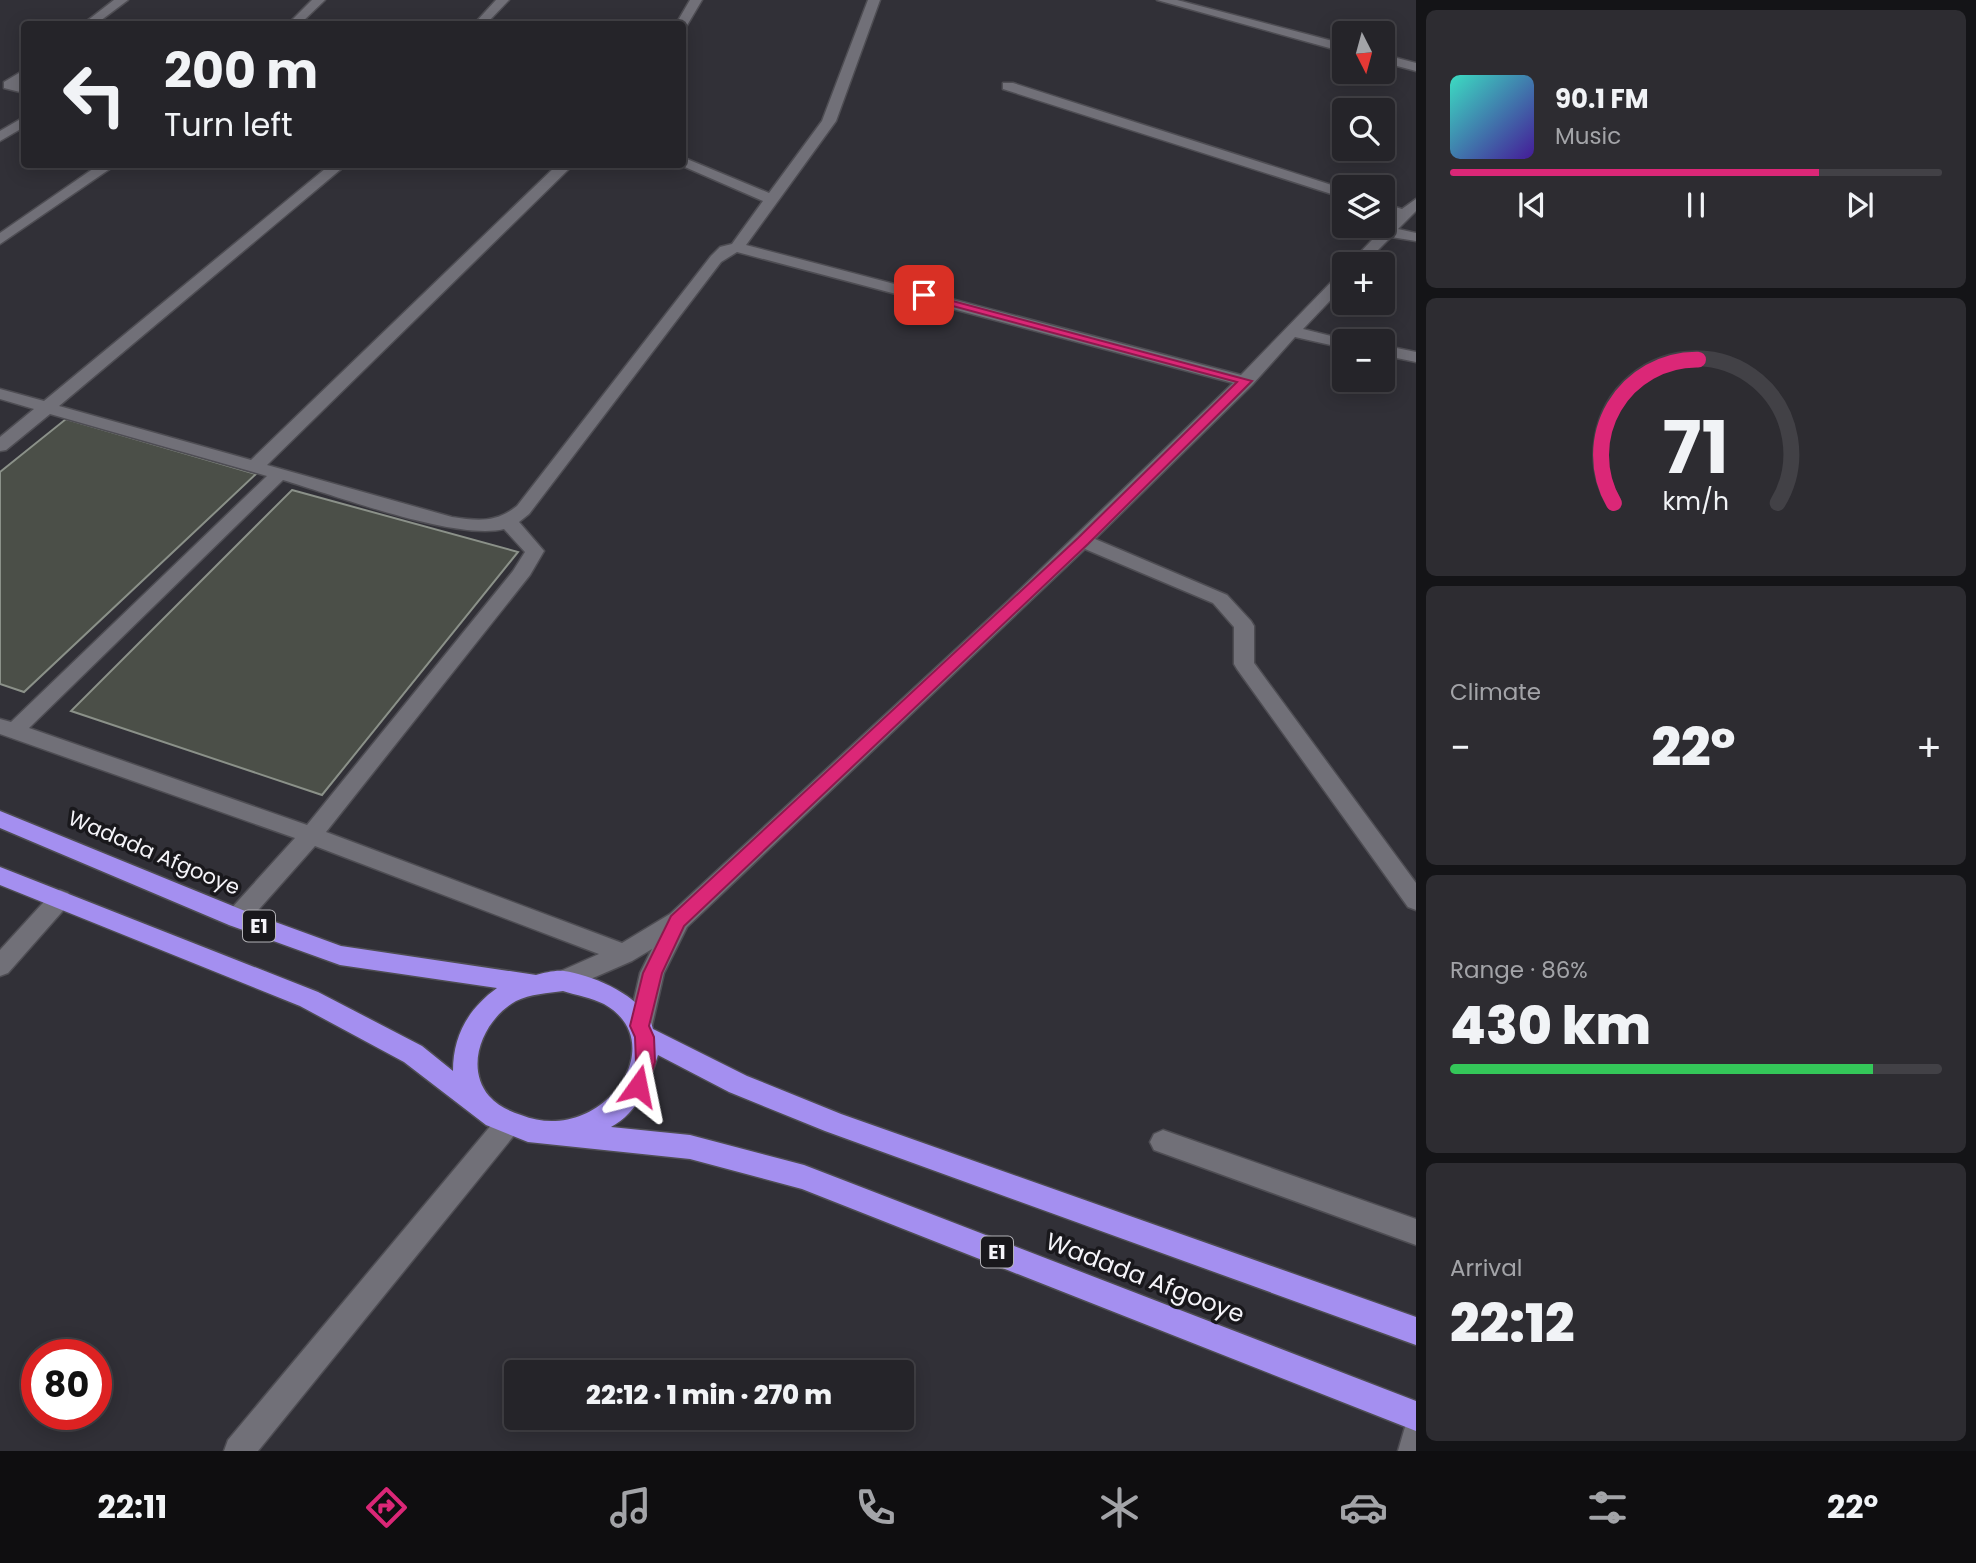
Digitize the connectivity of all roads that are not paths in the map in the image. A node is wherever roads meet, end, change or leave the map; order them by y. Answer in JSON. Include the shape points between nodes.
{"nodes":[{"id":1,"x":122,"y":0,"type":"edge"},
{"id":2,"x":319,"y":0,"type":"edge"},
{"id":3,"x":503,"y":0,"type":"edge"},
{"id":4,"x":696,"y":0,"type":"edge"},
{"id":5,"x":874,"y":0,"type":"edge"},
{"id":6,"x":1163,"y":0,"type":"edge"},
{"id":7,"x":93,"y":21,"type":"edge"},
{"id":8,"x":297,"y":21,"type":"edge"},
{"id":9,"x":483,"y":21,"type":"edge"},
{"id":10,"x":684,"y":21,"type":"edge"},
{"id":11,"x":1332,"y":45,"type":"edge"},
{"id":12,"x":1395,"y":61,"type":"edge"},
{"id":13,"x":1416,"y":67,"type":"edge"},
{"id":14,"x":21,"y":76,"type":"edge"},
{"id":15,"x":5,"y":84,"type":"edge"},
{"id":16,"x":1008,"y":86,"type":"dead end"},
{"id":17,"x":21,"y":123,"type":"edge"},
{"id":18,"x":0,"y":137,"type":"edge"},
{"id":19,"x":686,"y":163,"type":"edge"},
{"id":20,"x":104,"y":168,"type":"edge"},
{"id":21,"x":335,"y":168,"type":"edge"},
{"id":22,"x":563,"y":168,"type":"edge"},
{"id":23,"x":1332,"y":190,"type":"edge"},
{"id":24,"x":772,"y":200,"type":"junction"},
{"id":25,"x":1410,"y":208,"type":"edge"},
{"id":26,"x":1395,"y":224,"type":"edge"},
{"id":27,"x":1395,"y":233,"type":"edge"},
{"id":28,"x":1416,"y":237,"type":"edge"},
{"id":29,"x":1381,"y":238,"type":"edge"},
{"id":30,"x":0,"y":240,"type":"edge"},
{"id":31,"x":737,"y":247,"type":"junction"},
{"id":32,"x":1368,"y":252,"type":"edge"},
{"id":33,"x":1332,"y":290,"type":"edge"},
{"id":34,"x":1293,"y":332,"type":"junction"},
{"id":35,"x":1332,"y":340,"type":"edge"},
{"id":36,"x":1395,"y":353,"type":"edge"},
{"id":37,"x":1416,"y":357,"type":"edge"},
{"id":38,"x":1246,"y":381,"type":"junction"},
{"id":39,"x":0,"y":394,"type":"edge"},
{"id":40,"x":49,"y":408,"type":"junction"},
{"id":41,"x":0,"y":446,"type":"edge"},
{"id":42,"x":254,"y":467,"type":"junction"},
{"id":43,"x":279,"y":474,"type":"junction"},
{"id":44,"x":509,"y":523,"type":"junction"},
{"id":45,"x":1083,"y":541,"type":"junction"},
{"id":46,"x":7,"y":728,"type":"edge"},
{"id":47,"x":0,"y":819,"type":"edge"},
{"id":48,"x":312,"y":835,"type":"junction"},
{"id":49,"x":0,"y":876,"type":"edge"},
{"id":50,"x":60,"y":899,"type":"junction"},
{"id":51,"x":1416,"y":901,"type":"edge"},
{"id":52,"x":237,"y":918,"type":"junction"},
{"id":53,"x":678,"y":921,"type":"junction"},
{"id":54,"x":624,"y":954,"type":"junction"},
{"id":55,"x":0,"y":966,"type":"edge"},
{"id":56,"x":562,"y":981,"type":"junction"},
{"id":57,"x":533,"y":984,"type":"junction"},
{"id":58,"x":642,"y":1032,"type":"junction"},
{"id":59,"x":496,"y":1118,"type":"junction"},
{"id":60,"x":566,"y":1133,"type":"junction"},
{"id":61,"x":1163,"y":1142,"type":"dead end"},
{"id":62,"x":1416,"y":1233,"type":"edge"},
{"id":63,"x":1416,"y":1331,"type":"edge"},
{"id":64,"x":1416,"y":1416,"type":"edge"},
{"id":65,"x":1416,"y":1438,"type":"edge"},
{"id":66,"x":239,"y":1451,"type":"edge"},
{"id":67,"x":1413,"y":1451,"type":"edge"}],
"edges":[{"from":1,"to":7,"type":"street"},
{"from":2,"to":8,"type":"street"},
{"from":3,"to":9,"type":"street"},
{"from":4,"to":10,"type":"street"},
{"from":5,"to":24,"type":"street","via":[[829,121]]},
{"from":6,"to":11,"type":"street"},
{"from":12,"to":13,"type":"street"},
{"from":14,"to":15,"type":"street"},
{"from":16,"to":23,"type":"street"},
{"from":17,"to":18,"type":"street"},
{"from":19,"to":24,"type":"street"},
{"from":20,"to":30,"type":"street"},
{"from":21,"to":40,"type":"street"},
{"from":22,"to":42,"type":"street"},
{"from":24,"to":31,"type":"street"},
{"from":25,"to":26,"type":"street"},
{"from":27,"to":28,"type":"street"},
{"from":29,"to":32,"type":"street"},
{"from":31,"to":38,"type":"street"},
{"from":31,"to":44,"type":"street","via":[[716,258]]},
{"from":33,"to":34,"type":"street"},
{"from":34,"to":35,"type":"street"},
{"from":34,"to":38,"type":"street"},
{"from":36,"to":37,"type":"street"},
{"from":38,"to":45,"type":"street"},
{"from":39,"to":40,"type":"street"},
{"from":40,"to":41,"type":"street"},
{"from":40,"to":42,"type":"street"},
{"from":42,"to":43,"type":"street"},
{"from":43,"to":44,"type":"street","via":[[451,523],[485,527]]},
{"from":43,"to":46,"type":"street"},
{"from":44,"to":48,"type":"street","via":[[535,551]]},
{"from":45,"to":51,"type":"street","via":[[1220,599],[1244,626],[1244,664]]},
{"from":45,"to":53,"type":"street"},
{"from":46,"to":48,"type":"street"},
{"from":47,"to":52,"type":"highway","name":"Wadada Afgooye","number":"E1"},
{"from":48,"to":52,"type":"street"},
{"from":48,"to":54,"type":"street"},
{"from":49,"to":50,"type":"highway","number":"E1"},
{"from":50,"to":55,"type":"street"},
{"from":50,"to":59,"type":"highway","number":"E1","via":[[309,999],[414,1054]]},
{"from":52,"to":57,"type":"highway","name":"Wadada Afgooye","number":"E1","via":[[340,955]]},
{"from":53,"to":54,"type":"street"},
{"from":53,"to":58,"type":"street","via":[[652,973]]},
{"from":54,"to":56,"type":"street"},
{"from":56,"to":57,"type":"highway"},
{"from":56,"to":58,"type":"highway","via":[[591,985],[616,997],[634,1015]]},
{"from":57,"to":59,"type":"highway","via":[[505,996],[483,1014],[469,1037],[464,1062],[469,1088]]},
{"from":58,"to":60,"type":"highway","via":[[645,1062],[638,1086],[620,1108],[596,1124]]},
{"from":58,"to":63,"type":"highway","name":"Wadada Afgooye","via":[[738,1084],[834,1123]]},
{"from":59,"to":60,"type":"highway","via":[[535,1134]]},
{"from":59,"to":66,"type":"street"},
{"from":60,"to":64,"type":"highway","name":"Wadada Afgooye","number":"E1","via":[[690,1147],[804,1177]]},
{"from":61,"to":62,"type":"street"},
{"from":65,"to":67,"type":"street"}]}
